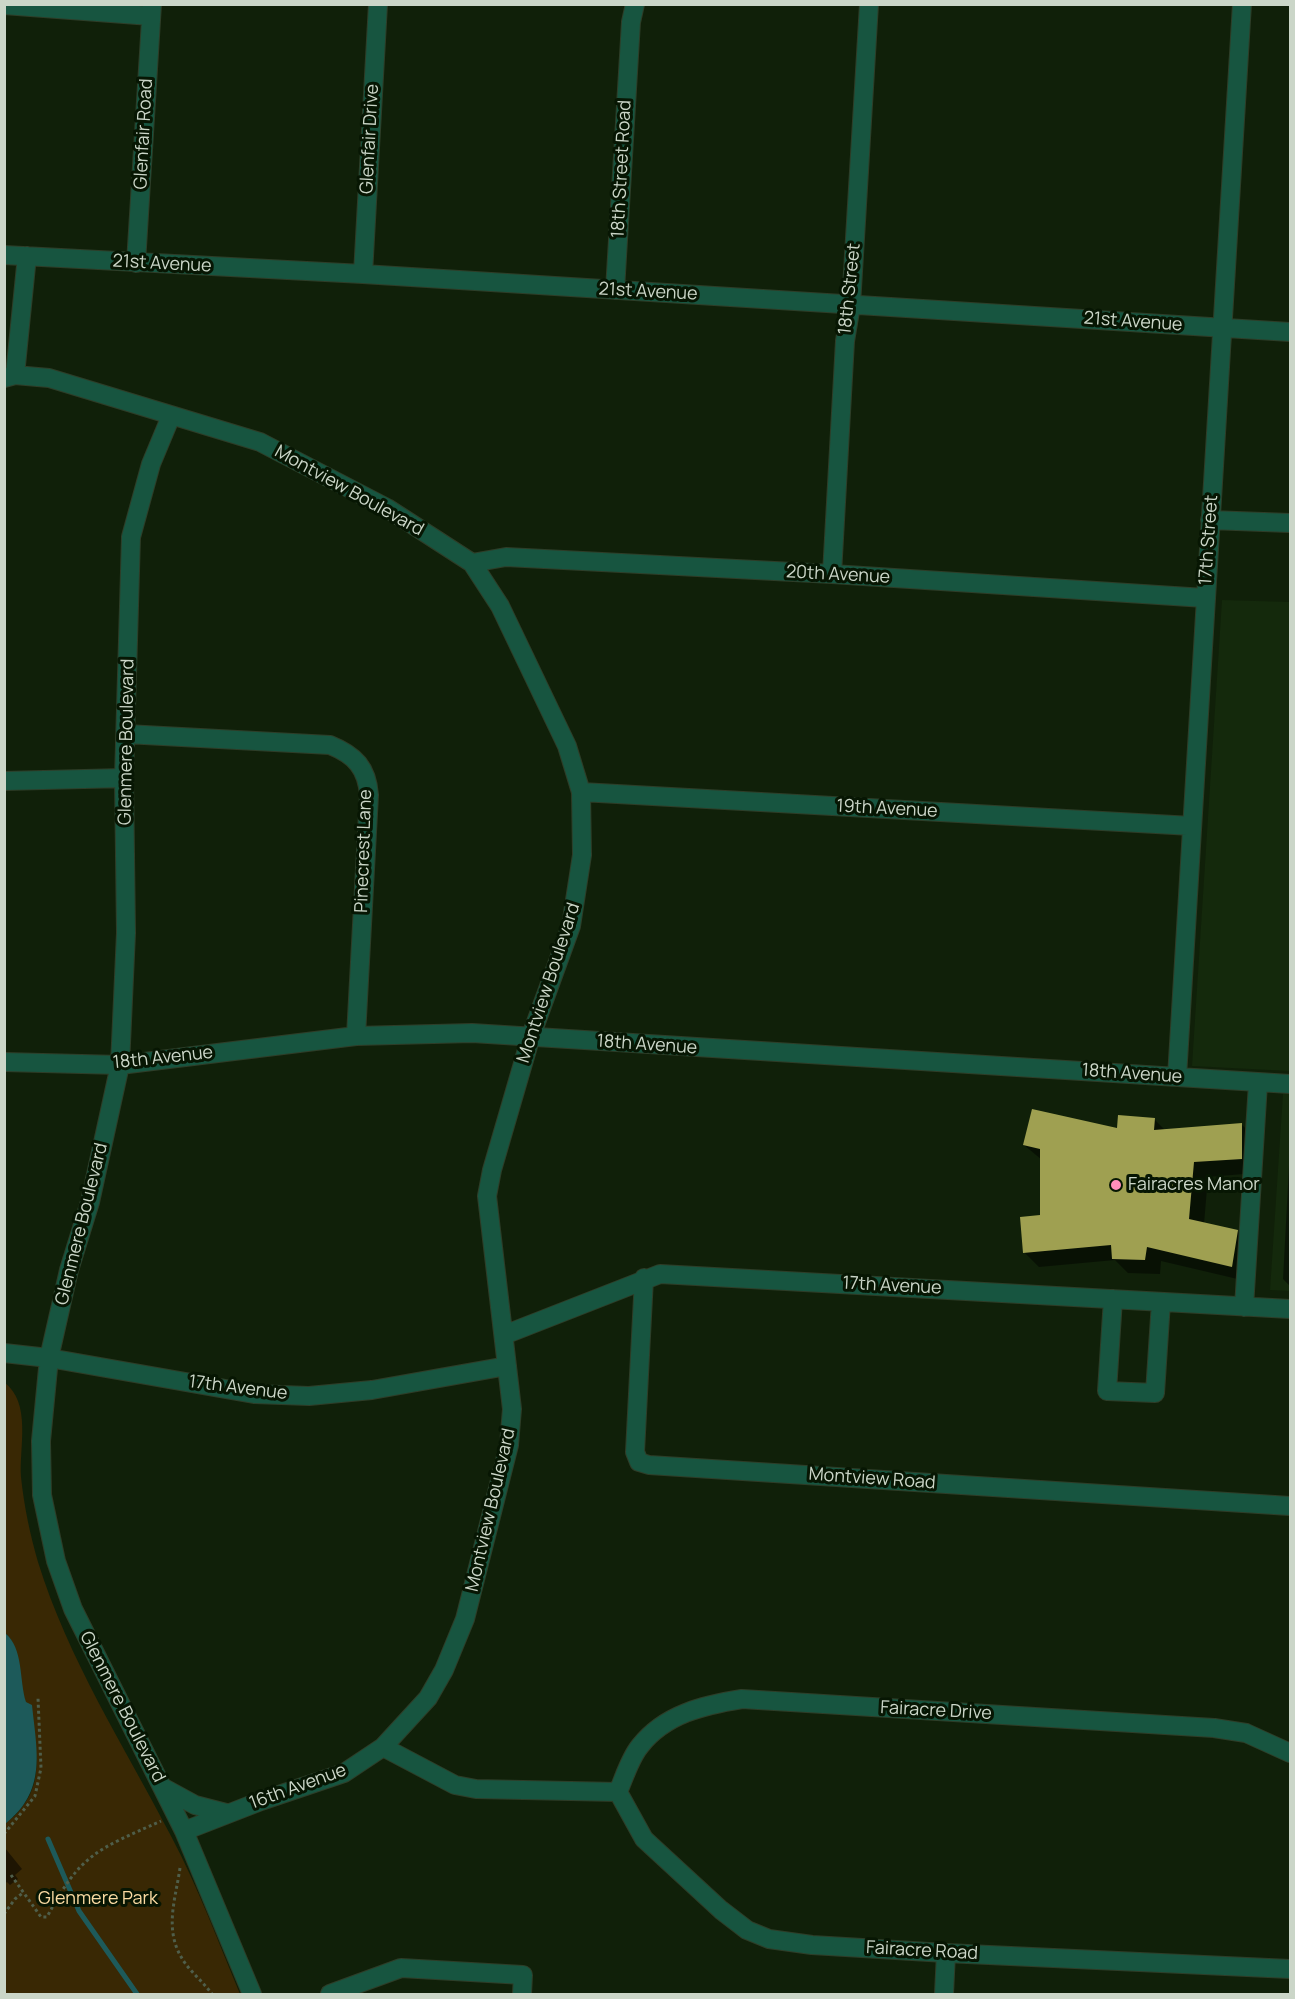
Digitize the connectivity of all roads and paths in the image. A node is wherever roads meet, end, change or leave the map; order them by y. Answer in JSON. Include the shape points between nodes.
{"nodes":[{"id":1,"x":378,"y":4,"type":"edge"},
{"id":2,"x":635,"y":4,"type":"edge"},
{"id":3,"x":869,"y":4,"type":"edge"},
{"id":4,"x":1242,"y":4,"type":"edge"},
{"id":5,"x":4,"y":5,"type":"edge"},
{"id":6,"x":151,"y":10,"type":"edge"},
{"id":7,"x":4,"y":255,"type":"edge"},
{"id":8,"x":27,"y":256,"type":"junction"},
{"id":9,"x":136,"y":262,"type":"junction"},
{"id":10,"x":363,"y":274,"type":"junction"},
{"id":11,"x":615,"y":290,"type":"junction"},
{"id":12,"x":851,"y":305,"type":"junction"},
{"id":13,"x":1222,"y":328,"type":"junction"},
{"id":14,"x":1290,"y":332,"type":"edge"},
{"id":15,"x":10,"y":376,"type":"edge"},
{"id":16,"x":171,"y":416,"type":"junction"},
{"id":17,"x":1210,"y":520,"type":"junction"},
{"id":18,"x":1290,"y":523,"type":"edge"},
{"id":19,"x":472,"y":563,"type":"junction"},
{"id":20,"x":832,"y":574,"type":"junction"},
{"id":21,"x":1205,"y":598,"type":"junction"},
{"id":22,"x":126,"y":734,"type":"junction"},
{"id":23,"x":124,"y":778,"type":"junction"},
{"id":24,"x":4,"y":781,"type":"edge"},
{"id":25,"x":581,"y":792,"type":"junction"},
{"id":26,"x":1192,"y":826,"type":"junction"},
{"id":27,"x":356,"y":1036,"type":"junction"},
{"id":28,"x":531,"y":1036,"type":"junction"},
{"id":29,"x":4,"y":1062,"type":"edge"},
{"id":30,"x":120,"y":1065,"type":"junction"},
{"id":31,"x":1177,"y":1077,"type":"junction"},
{"id":32,"x":1258,"y":1083,"type":"junction"},
{"id":33,"x":1290,"y":1084,"type":"edge"},
{"id":34,"x":644,"y":1278,"type":"junction"},
{"id":35,"x":1113,"y":1299,"type":"junction"},
{"id":36,"x":1161,"y":1302,"type":"junction"},
{"id":37,"x":1244,"y":1307,"type":"junction"},
{"id":38,"x":1290,"y":1310,"type":"edge"},
{"id":39,"x":504,"y":1335,"type":"junction"},
{"id":40,"x":4,"y":1353,"type":"edge"},
{"id":41,"x":49,"y":1358,"type":"junction"},
{"id":42,"x":507,"y":1366,"type":"junction"},
{"id":43,"x":1290,"y":1506,"type":"edge"},
{"id":44,"x":38,"y":1698,"type":"dead end"},
{"id":45,"x":383,"y":1747,"type":"junction"},
{"id":46,"x":1290,"y":1753,"type":"edge"},
{"id":47,"x":162,"y":1786,"type":"junction"},
{"id":48,"x":618,"y":1792,"type":"junction"},
{"id":49,"x":226,"y":1813,"type":"junction"},
{"id":50,"x":165,"y":1829,"type":"dead end"},
{"id":51,"x":184,"y":1831,"type":"junction"},
{"id":52,"x":4,"y":1834,"type":"edge"},
{"id":53,"x":178,"y":1859,"type":"dead end"},
{"id":54,"x":11,"y":1875,"type":"dead end"},
{"id":55,"x":24,"y":1892,"type":"junction"},
{"id":56,"x":4,"y":1914,"type":"edge"},
{"id":57,"x":946,"y":1953,"type":"junction"},
{"id":58,"x":1290,"y":1969,"type":"edge"},
{"id":59,"x":212,"y":1995,"type":"edge"},
{"id":60,"x":252,"y":1995,"type":"edge"},
{"id":61,"x":330,"y":1995,"type":"edge"},
{"id":62,"x":522,"y":1995,"type":"edge"},
{"id":63,"x":944,"y":1995,"type":"edge"}],
"edges":[{"from":1,"to":10,"type":"street","name":"Glenfair Drive"},
{"from":2,"to":11,"type":"street","name":"18th Street Road"},
{"from":3,"to":12,"type":"street","name":"18th Street"},
{"from":4,"to":13,"type":"street","name":"17th Street"},
{"from":5,"to":6,"type":"street"},
{"from":6,"to":9,"type":"street","name":"Glenfair Road"},
{"from":7,"to":8,"type":"street","name":"21st Avenue"},
{"from":8,"to":9,"type":"street","name":"21st Avenue"},
{"from":8,"to":15,"type":"street"},
{"from":9,"to":10,"type":"street","name":"21st Avenue"},
{"from":10,"to":11,"type":"street","name":"21st Avenue"},
{"from":11,"to":12,"type":"street","name":"21st Avenue"},
{"from":12,"to":13,"type":"street","name":"21st Avenue"},
{"from":12,"to":20,"type":"street","name":"18th Street","via":[[845,341]]},
{"from":13,"to":14,"type":"street","name":"21st Avenue"},
{"from":13,"to":17,"type":"street","name":"17th Street"},
{"from":15,"to":16,"type":"street","name":"Montview Boulevard","via":[[49,378]]},
{"from":16,"to":19,"type":"street","name":"Montview Boulevard","via":[[260,442],[387,508]]},
{"from":16,"to":22,"type":"street","name":"Glenmere Boulevard","via":[[150,464],[131,537]]},
{"from":17,"to":18,"type":"street"},
{"from":17,"to":21,"type":"street","name":"17th Street"},
{"from":19,"to":20,"type":"street","name":"20th Avenue","via":[[506,557]]},
{"from":19,"to":25,"type":"street","name":"Montview Boulevard","via":[[500,606],[546,699],[567,746]]},
{"from":20,"to":21,"type":"street","name":"20th Avenue"},
{"from":21,"to":26,"type":"street","name":"17th Street"},
{"from":22,"to":23,"type":"street","name":"Glenmere Boulevard"},
{"from":22,"to":27,"type":"street","name":"Pinecrest Lane","via":[[330,745],[360,763],[369,795]]},
{"from":23,"to":24,"type":"street"},
{"from":23,"to":30,"type":"street","name":"Glenmere Boulevard","via":[[126,933]]},
{"from":25,"to":26,"type":"street","name":"19th Avenue"},
{"from":25,"to":28,"type":"street","name":"Montview Boulevard","via":[[580,881],[571,926]]},
{"from":26,"to":31,"type":"street","name":"17th Street"},
{"from":27,"to":28,"type":"street","name":"18th Avenue"},
{"from":27,"to":30,"type":"street","name":"18th Avenue"},
{"from":28,"to":31,"type":"street","name":"18th Avenue"},
{"from":28,"to":39,"type":"street","name":"Montview Boulevard","via":[[488,1196]]},
{"from":29,"to":30,"type":"street","name":"18th Avenue"},
{"from":30,"to":41,"type":"street","name":"Glenmere Boulevard","via":[[90,1202],[69,1270]]},
{"from":31,"to":32,"type":"street","name":"18th Avenue"},
{"from":32,"to":33,"type":"street","name":"18th Avenue"},
{"from":32,"to":37,"type":"street"},
{"from":34,"to":35,"type":"street","name":"17th Avenue","via":[[690,1274]]},
{"from":34,"to":39,"type":"street","name":"17th Avenue"},
{"from":34,"to":43,"type":"street","name":"Montview Road","via":[[635,1452],[639,1462]]},
{"from":35,"to":36,"type":"street","name":"17th Avenue"},
{"from":35,"to":36,"type":"street","via":[[1107,1391],[1155,1393]]},
{"from":36,"to":37,"type":"street","name":"17th Avenue"},
{"from":37,"to":38,"type":"street","name":"17th Avenue"},
{"from":39,"to":42,"type":"street","name":"Montview Boulevard"},
{"from":40,"to":41,"type":"street","name":"17th Avenue"},
{"from":41,"to":42,"type":"street","name":"17th Avenue","via":[[254,1394],[309,1396],[372,1390]]},
{"from":41,"to":47,"type":"street","name":"Glenmere Boulevard","via":[[41,1441],[42,1495],[56,1561],[73,1609]]},
{"from":42,"to":45,"type":"street","name":"Montview Boulevard","via":[[512,1425],[509,1445],[465,1619],[428,1698]]},
{"from":44,"to":52,"type":"path","via":[[41,1768],[35,1796]]},
{"from":45,"to":48,"type":"street","via":[[455,1785],[476,1789]]},
{"from":45,"to":49,"type":"street","name":"16th Avenue","via":[[344,1773]]},
{"from":46,"to":48,"type":"street","name":"Fairacre Drive","via":[[1246,1732],[1214,1728],[742,1699],[691,1709],[658,1730],[639,1746]]},
{"from":47,"to":49,"type":"street","via":[[195,1805]]},
{"from":47,"to":51,"type":"street","name":"Glenmere Boulevard"},
{"from":48,"to":57,"type":"street","name":"Fairacre Road","via":[[644,1839],[747,1930],[769,1939],[812,1945]]},
{"from":49,"to":51,"type":"street","name":"16th Avenue"},
{"from":50,"to":55,"type":"path","via":[[161,1821],[100,1848],[76,1870],[47,1917],[41,1917]]},
{"from":51,"to":60,"type":"street","name":"Glenmere Boulevard"},
{"from":53,"to":59,"type":"path","via":[[171,1916],[174,1943]]},
{"from":54,"to":55,"type":"path"},
{"from":55,"to":56,"type":"path"},
{"from":57,"to":58,"type":"street","name":"Fairacre Road"},
{"from":57,"to":63,"type":"street"},
{"from":61,"to":62,"type":"street","via":[[401,1968],[523,1975]]}]}
